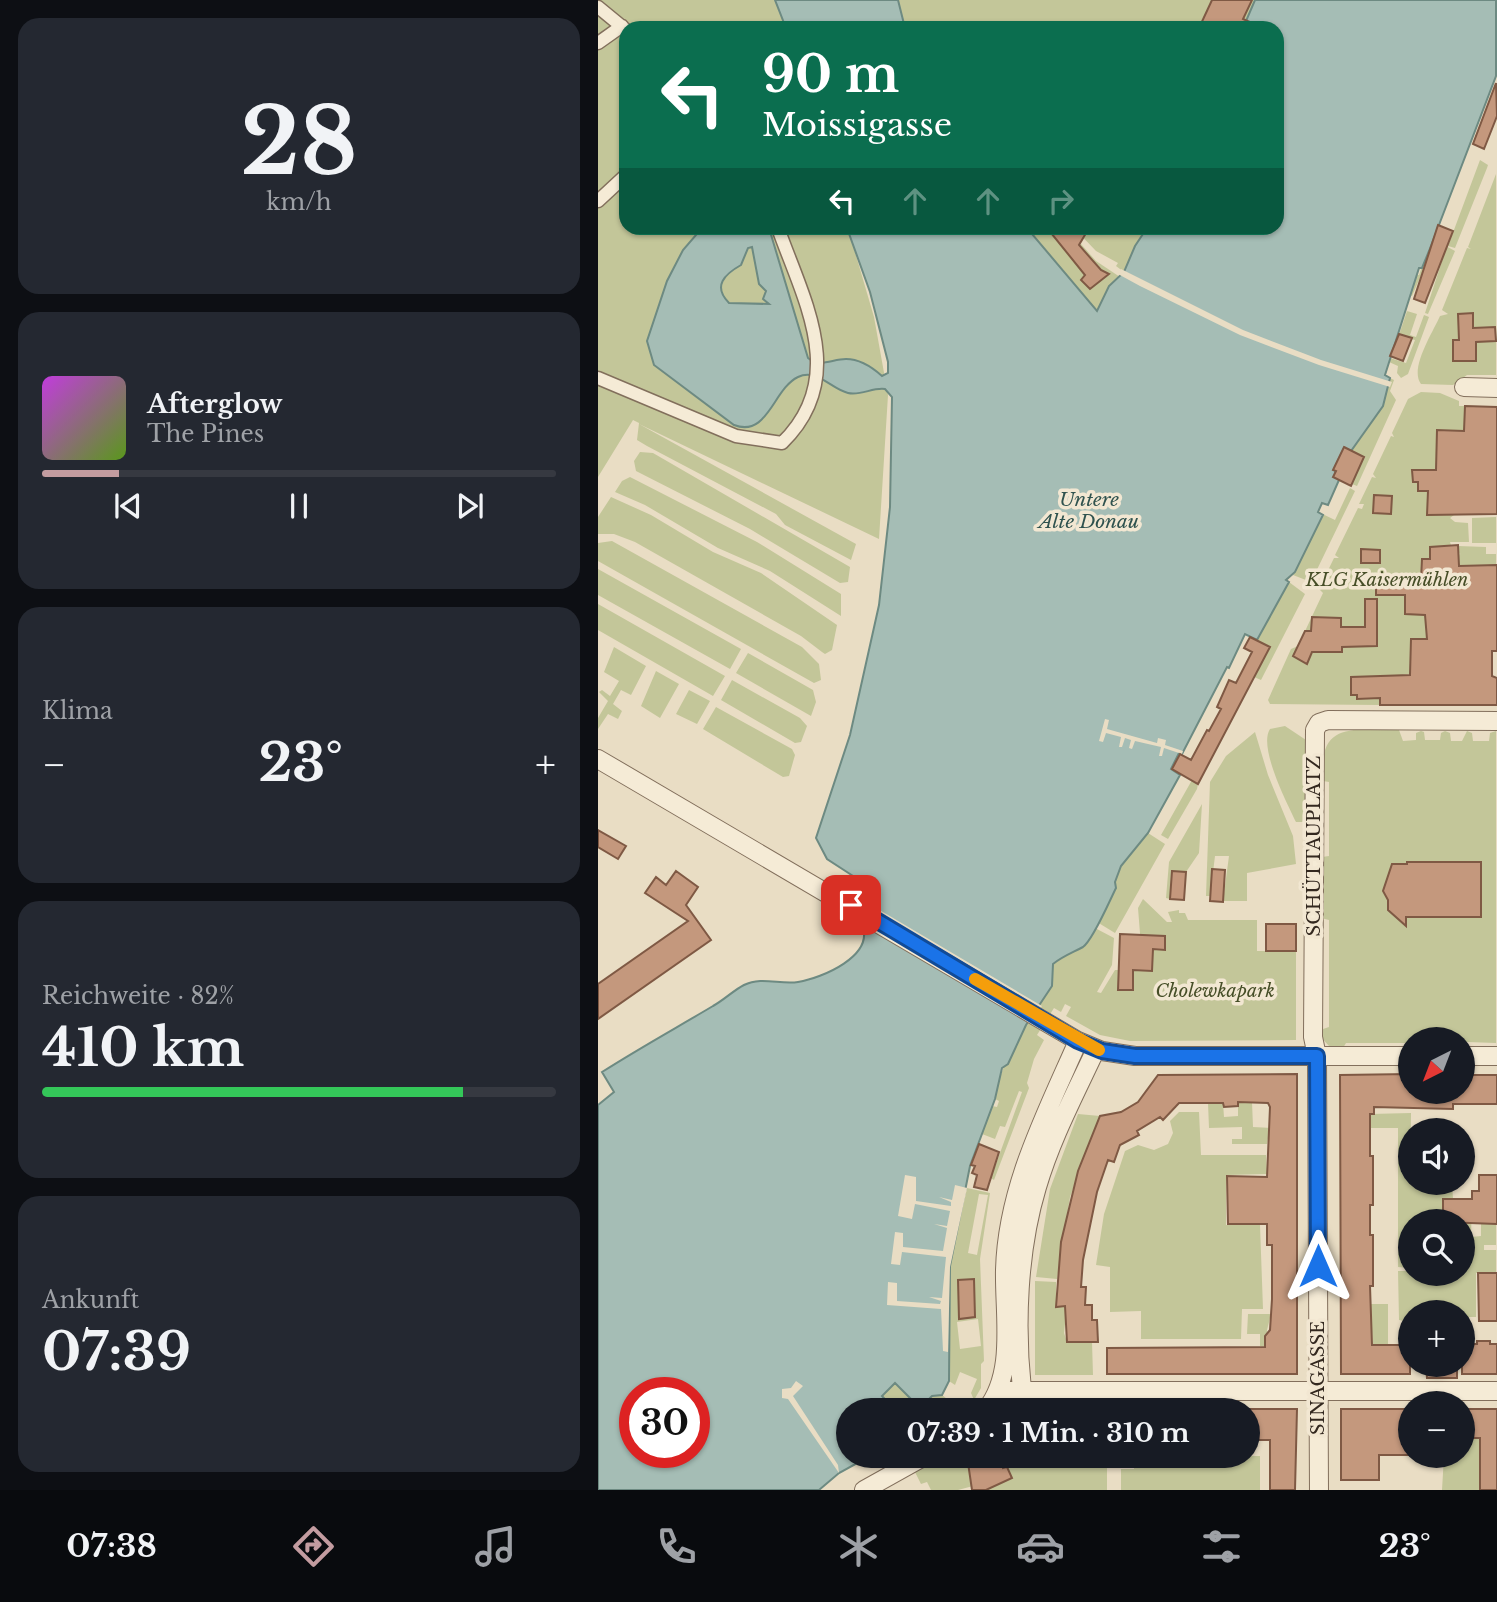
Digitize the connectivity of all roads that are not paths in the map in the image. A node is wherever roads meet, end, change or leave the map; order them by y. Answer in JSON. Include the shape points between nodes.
{"nodes":[{"id":1,"x":598,"y":7,"type":"edge"},
{"id":2,"x":619,"y":24,"type":"edge"},
{"id":3,"x":619,"y":31,"type":"edge"},
{"id":4,"x":598,"y":43,"type":"edge"},
{"id":5,"x":619,"y":182,"type":"edge"},
{"id":6,"x":598,"y":201,"type":"edge"},
{"id":7,"x":780,"y":235,"type":"edge"},
{"id":8,"x":598,"y":378,"type":"edge"},
{"id":9,"x":1464,"y":387,"type":"dead end"},
{"id":10,"x":1496,"y":388,"type":"edge"},
{"id":11,"x":1496,"y":721,"type":"edge"},
{"id":12,"x":598,"y":759,"type":"edge"},
{"id":13,"x":1078,"y":1041,"type":"junction"},
{"id":14,"x":1096,"y":1049,"type":"junction"},
{"id":15,"x":1317,"y":1056,"type":"junction"},
{"id":16,"x":1398,"y":1056,"type":"edge"},
{"id":17,"x":1475,"y":1056,"type":"edge"},
{"id":18,"x":1496,"y":1056,"type":"edge"},
{"id":19,"x":999,"y":1391,"type":"junction"},
{"id":20,"x":1022,"y":1391,"type":"junction"},
{"id":21,"x":1319,"y":1391,"type":"junction"},
{"id":22,"x":1496,"y":1391,"type":"edge"},
{"id":23,"x":994,"y":1398,"type":"edge"},
{"id":24,"x":903,"y":1468,"type":"edge"},
{"id":25,"x":864,"y":1490,"type":"edge"},
{"id":26,"x":1319,"y":1490,"type":"edge"}],
"edges":[{"from":1,"to":2,"type":"street"},
{"from":3,"to":4,"type":"street"},
{"from":5,"to":6,"type":"street"},
{"from":7,"to":8,"type":"street","via":[[819,355],[797,429],[782,443],[736,436]]},
{"from":9,"to":10,"type":"street"},
{"from":11,"to":15,"type":"street","name":"SCHÜTTAUPLATZ","via":[[1328,720],[1315,730],[1313,1037]]},
{"from":12,"to":13,"type":"street"},
{"from":13,"to":14,"type":"street"},
{"from":13,"to":19,"type":"street","via":[[1040,1125],[1016,1198],[1005,1266],[1005,1366]]},
{"from":14,"to":15,"type":"street","via":[[1135,1056]]},
{"from":14,"to":20,"type":"street","via":[[1037,1188],[1025,1248],[1020,1316]]},
{"from":15,"to":16,"type":"street"},
{"from":15,"to":21,"type":"street","name":"SINAGASSE"},
{"from":17,"to":18,"type":"street"},
{"from":19,"to":20,"type":"street"},
{"from":19,"to":23,"type":"street"},
{"from":20,"to":21,"type":"street"},
{"from":21,"to":22,"type":"street"},
{"from":21,"to":26,"type":"street","name":"SINAGASSE"},
{"from":24,"to":25,"type":"street"}]}
